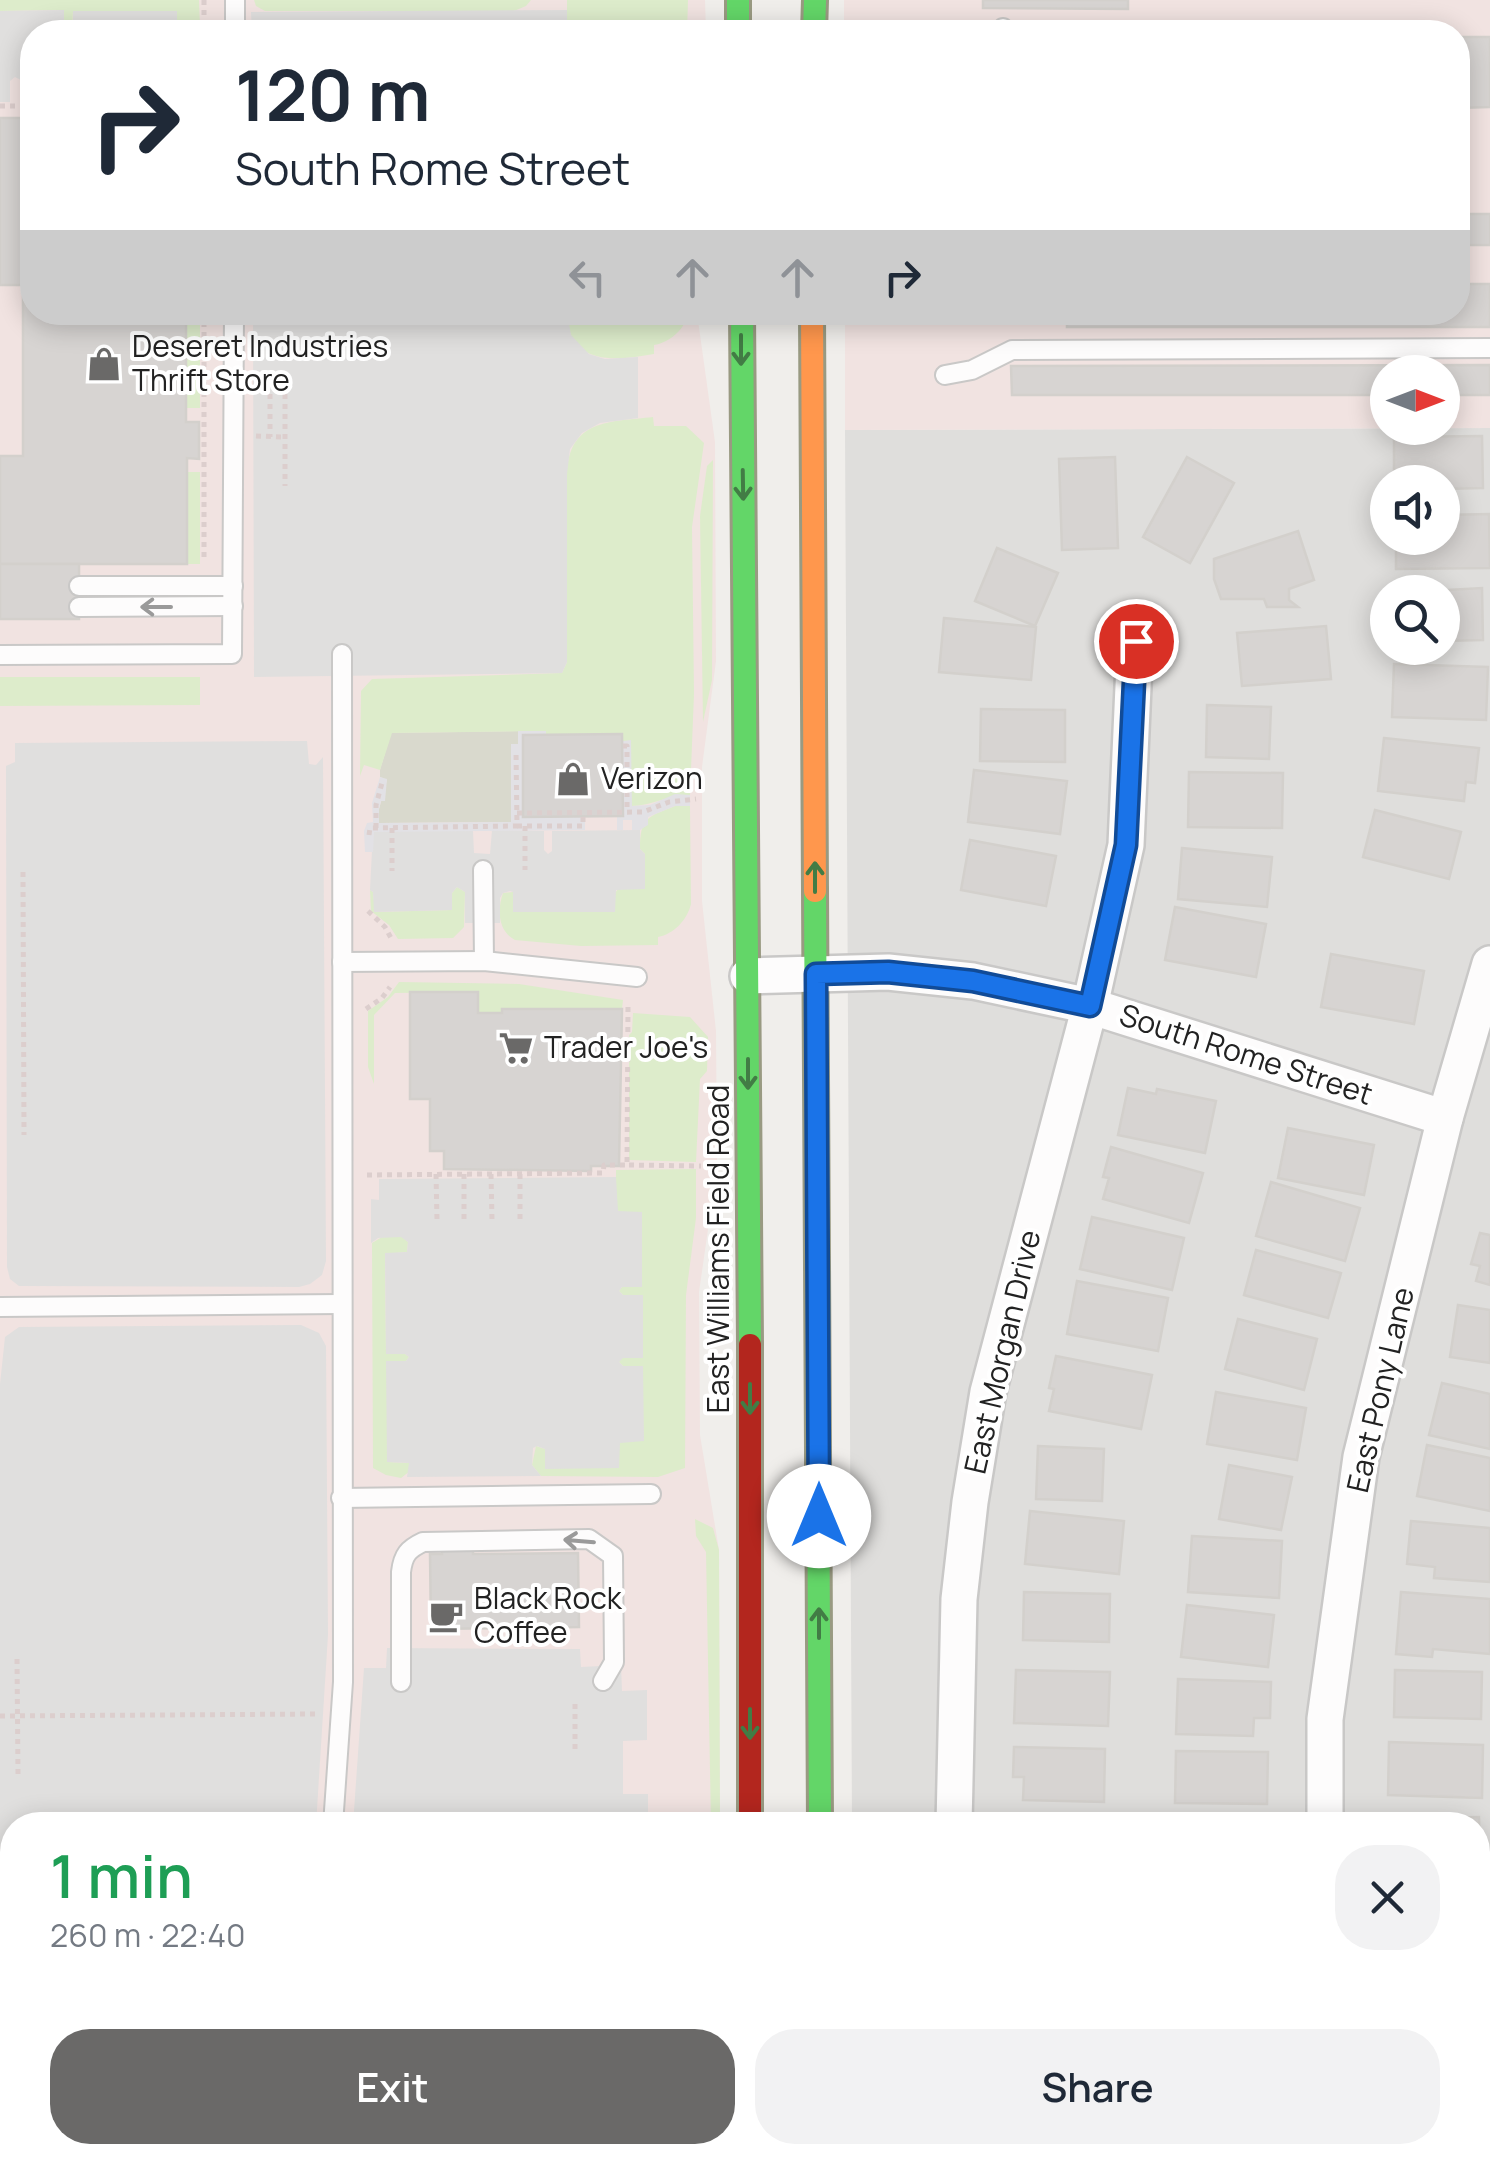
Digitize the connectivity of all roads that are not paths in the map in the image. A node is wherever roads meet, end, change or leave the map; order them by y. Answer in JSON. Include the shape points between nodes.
{"nodes":[{"id":1,"x":234,"y":325,"type":"edge"},
{"id":2,"x":743,"y":325,"type":"edge"},
{"id":3,"x":810,"y":325,"type":"edge"},
{"id":4,"x":1490,"y":348,"type":"edge"},
{"id":5,"x":945,"y":375,"type":"dead end"},
{"id":6,"x":79,"y":586,"type":"dead end"},
{"id":7,"x":233,"y":586,"type":"junction"},
{"id":8,"x":233,"y":606,"type":"junction"},
{"id":9,"x":79,"y":608,"type":"dead end"},
{"id":10,"x":1136,"y":641,"type":"dead end"},
{"id":11,"x":342,"y":654,"type":"dead end"},
{"id":12,"x":0,"y":656,"type":"edge"},
{"id":13,"x":483,"y":870,"type":"dead end"},
{"id":14,"x":484,"y":961,"type":"junction"},
{"id":15,"x":342,"y":962,"type":"junction"},
{"id":16,"x":1490,"y":964,"type":"edge"},
{"id":17,"x":816,"y":974,"type":"junction"},
{"id":18,"x":748,"y":976,"type":"junction"},
{"id":19,"x":636,"y":978,"type":"dead end"},
{"id":20,"x":1090,"y":1006,"type":"junction"},
{"id":21,"x":1445,"y":1118,"type":"junction"},
{"id":22,"x":341,"y":1304,"type":"junction"},
{"id":23,"x":0,"y":1307,"type":"edge"},
{"id":24,"x":651,"y":1494,"type":"dead end"},
{"id":25,"x":342,"y":1498,"type":"junction"},
{"id":26,"x":603,"y":1681,"type":"dead end"},
{"id":27,"x":401,"y":1682,"type":"dead end"},
{"id":28,"x":334,"y":1812,"type":"edge"},
{"id":29,"x":750,"y":1812,"type":"edge"},
{"id":30,"x":820,"y":1812,"type":"edge"},
{"id":31,"x":954,"y":1812,"type":"edge"},
{"id":32,"x":1326,"y":1812,"type":"edge"}],
"edges":[{"from":1,"to":7,"type":"lane"},
{"from":2,"to":18,"type":"main road","name":"East Williams Field Road","one_way":true,"via":[[750,386]]},
{"from":17,"to":3,"type":"main road","one_way":true,"via":[[803,380]]},
{"from":4,"to":5,"type":"lane","via":[[1012,350]]},
{"from":6,"to":7,"type":"lane"},
{"from":7,"to":8,"type":"lane"},
{"from":8,"to":9,"type":"lane","one_way":true},
{"from":8,"to":12,"type":"lane","via":[[232,654]]},
{"from":10,"to":20,"type":"street","name":"East Morgan Drive","via":[[1126,845]]},
{"from":11,"to":15,"type":"lane"},
{"from":13,"to":14,"type":"lane"},
{"from":14,"to":15,"type":"lane"},
{"from":14,"to":19,"type":"lane"},
{"from":15,"to":22,"type":"lane"},
{"from":16,"to":21,"type":"street","name":"East Pony Lane"},
{"from":17,"to":18,"type":"street","name":"South Rome Street"},
{"from":17,"to":20,"type":"street","name":"South Rome Street","via":[[888,972],[973,981]]},
{"from":30,"to":17,"type":"main road","one_way":true},
{"from":18,"to":29,"type":"main road","name":"East Williams Field Road","one_way":true},
{"from":20,"to":21,"type":"street","name":"South Rome Street"},
{"from":20,"to":31,"type":"street","name":"East Morgan Drive","via":[[988,1392],[959,1599]]},
{"from":21,"to":32,"type":"street","name":"East Pony Lane","via":[[1361,1457],[1326,1719]]},
{"from":22,"to":23,"type":"lane"},
{"from":22,"to":25,"type":"lane"},
{"from":24,"to":25,"type":"lane"},
{"from":25,"to":28,"type":"lane","via":[[342,1714]]},
{"from":26,"to":27,"type":"lane","one_way":true,"via":[[614,1662],[613,1556],[588,1538],[423,1542],[411,1548],[400,1572]]}]}
